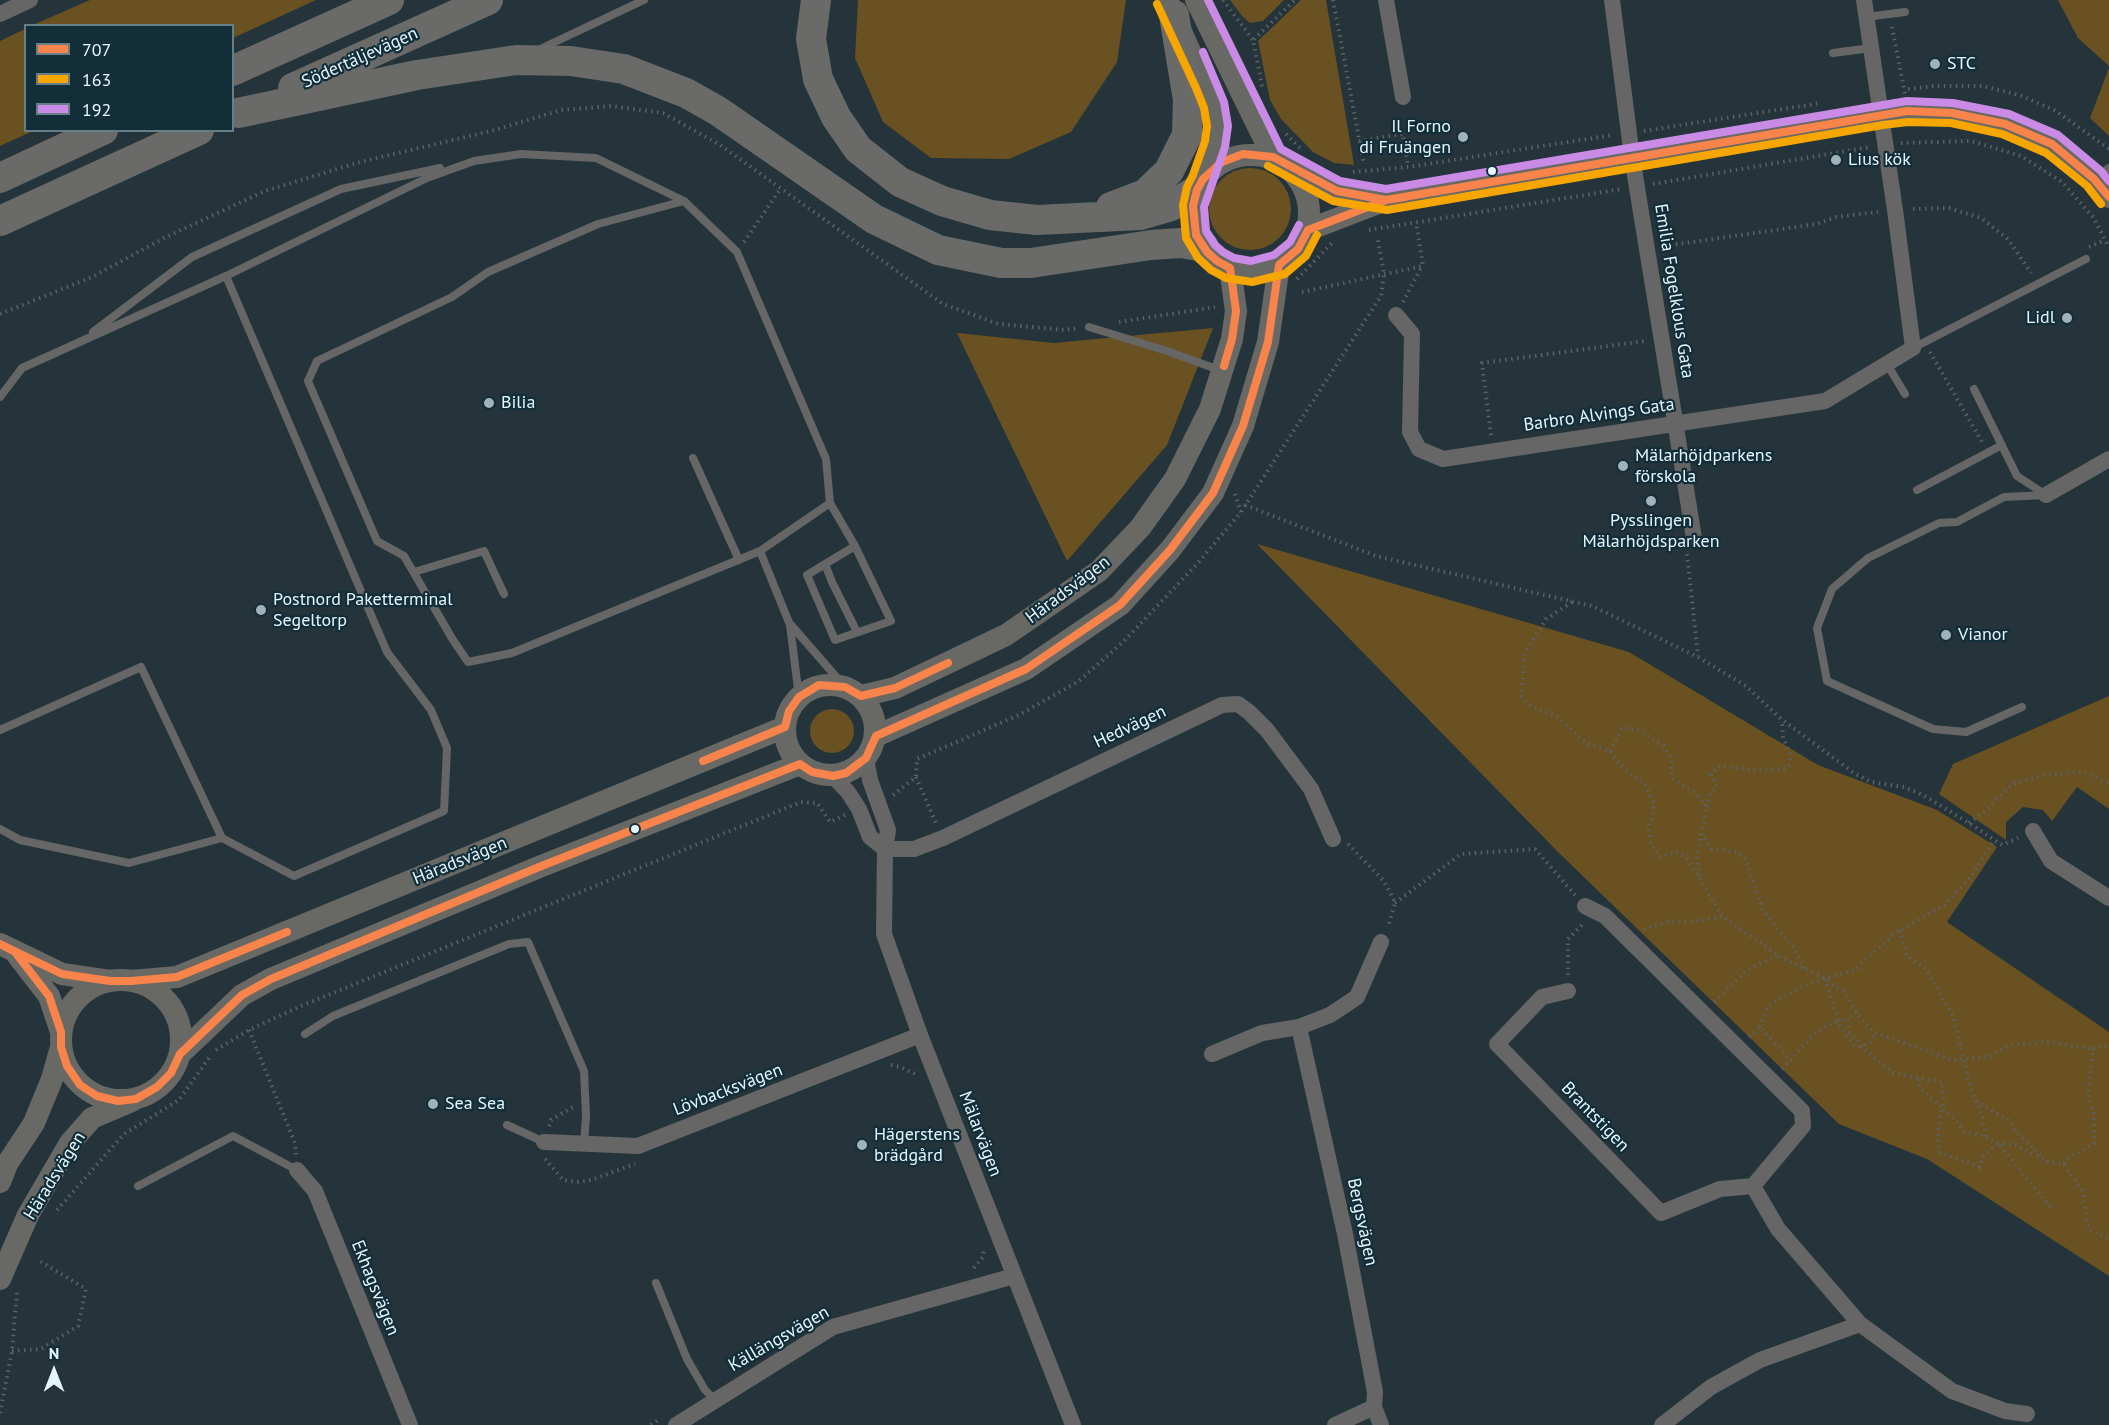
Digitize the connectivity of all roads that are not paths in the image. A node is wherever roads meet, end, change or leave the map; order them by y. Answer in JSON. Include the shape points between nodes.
{"nodes":[{"id":1,"x":30,"y":0,"type":"edge"},
{"id":2,"x":389,"y":0,"type":"edge"},
{"id":3,"x":488,"y":0,"type":"edge"},
{"id":4,"x":644,"y":0,"type":"edge"},
{"id":5,"x":816,"y":0,"type":"edge"},
{"id":6,"x":1386,"y":0,"type":"edge"},
{"id":7,"x":1864,"y":0,"type":"edge"},
{"id":8,"x":1179,"y":5,"type":"edge"},
{"id":9,"x":1609,"y":6,"type":"edge"},
{"id":10,"x":1905,"y":12,"type":"dead end"},
{"id":11,"x":0,"y":14,"type":"edge"},
{"id":12,"x":1866,"y":17,"type":"junction"},
{"id":13,"x":1871,"y":48,"type":"junction"},
{"id":14,"x":1833,"y":53,"type":"dead end"},
{"id":15,"x":516,"y":60,"type":"junction"},
{"id":16,"x":234,"y":71,"type":"edge"},
{"id":17,"x":1403,"y":97,"type":"dead end"},
{"id":18,"x":235,"y":114,"type":"edge"},
{"id":19,"x":1881,"y":115,"type":"junction"},
{"id":20,"x":99,"y":132,"type":"edge"},
{"id":21,"x":195,"y":132,"type":"edge"},
{"id":22,"x":1632,"y":157,"type":"junction"},
{"id":23,"x":1287,"y":158,"type":"junction"},
{"id":24,"x":474,"y":161,"type":"junction"},
{"id":25,"x":2102,"y":173,"type":"edge"},
{"id":26,"x":0,"y":178,"type":"edge"},
{"id":27,"x":1200,"y":184,"type":"junction"},
{"id":28,"x":2109,"y":197,"type":"edge"},
{"id":29,"x":1386,"y":200,"type":"junction"},
{"id":30,"x":684,"y":201,"type":"junction"},
{"id":31,"x":1081,"y":219,"type":"junction"},
{"id":32,"x":0,"y":221,"type":"edge"},
{"id":33,"x":1308,"y":230,"type":"junction"},
{"id":34,"x":1204,"y":247,"type":"junction"},
{"id":35,"x":2086,"y":259,"type":"dead end"},
{"id":36,"x":1279,"y":265,"type":"junction"},
{"id":37,"x":1230,"y":268,"type":"junction"},
{"id":38,"x":226,"y":276,"type":"junction"},
{"id":39,"x":1396,"y":315,"type":"road end"},
{"id":40,"x":1089,"y":327,"type":"dead end"},
{"id":41,"x":81,"y":342,"type":"junction"},
{"id":42,"x":1913,"y":348,"type":"junction"},
{"id":43,"x":1887,"y":364,"type":"junction"},
{"id":44,"x":1222,"y":371,"type":"junction"},
{"id":45,"x":1974,"y":389,"type":"dead end"},
{"id":46,"x":1905,"y":394,"type":"dead end"},
{"id":47,"x":0,"y":397,"type":"edge"},
{"id":48,"x":1677,"y":423,"type":"junction"},
{"id":49,"x":2002,"y":445,"type":"junction"},
{"id":50,"x":693,"y":458,"type":"dead end"},
{"id":51,"x":2109,"y":459,"type":"edge"},
{"id":52,"x":1917,"y":490,"type":"dead end"},
{"id":53,"x":2046,"y":495,"type":"junction"},
{"id":54,"x":830,"y":503,"type":"junction"},
{"id":55,"x":1694,"y":538,"type":"road end"},
{"id":56,"x":855,"y":546,"type":"junction"},
{"id":57,"x":760,"y":551,"type":"junction"},
{"id":58,"x":739,"y":560,"type":"junction"},
{"id":59,"x":825,"y":564,"type":"junction"},
{"id":60,"x":414,"y":572,"type":"junction"},
{"id":61,"x":504,"y":594,"type":"dead end"},
{"id":62,"x":790,"y":625,"type":"junction"},
{"id":63,"x":857,"y":632,"type":"junction"},
{"id":64,"x":853,"y":692,"type":"junction"},
{"id":65,"x":799,"y":697,"type":"junction"},
{"id":66,"x":2022,"y":707,"type":"dead end"},
{"id":67,"x":785,"y":727,"type":"junction"},
{"id":68,"x":0,"y":730,"type":"edge"},
{"id":69,"x":876,"y":736,"type":"junction"},
{"id":70,"x":866,"y":758,"type":"junction"},
{"id":71,"x":800,"y":764,"type":"junction"},
{"id":72,"x":833,"y":776,"type":"junction"},
{"id":73,"x":0,"y":829,"type":"edge"},
{"id":74,"x":2033,"y":831,"type":"road end"},
{"id":75,"x":222,"y":838,"type":"junction"},
{"id":76,"x":1333,"y":839,"type":"road end"},
{"id":77,"x":885,"y":849,"type":"junction"},
{"id":78,"x":2109,"y":898,"type":"edge"},
{"id":79,"x":1585,"y":906,"type":"road end"},
{"id":80,"x":1381,"y":942,"type":"road end"},
{"id":81,"x":7,"y":948,"type":"edge"},
{"id":82,"x":121,"y":981,"type":"junction"},
{"id":83,"x":1569,"y":991,"type":"road end"},
{"id":84,"x":1299,"y":1027,"type":"junction"},
{"id":85,"x":305,"y":1034,"type":"dead end"},
{"id":86,"x":920,"y":1035,"type":"junction"},
{"id":87,"x":61,"y":1040,"type":"junction"},
{"id":88,"x":180,"y":1054,"type":"junction"},
{"id":89,"x":1212,"y":1054,"type":"dead end"},
{"id":90,"x":136,"y":1099,"type":"junction"},
{"id":91,"x":507,"y":1125,"type":"dead end"},
{"id":92,"x":544,"y":1142,"type":"joint"},
{"id":93,"x":584,"y":1144,"type":"junction"},
{"id":94,"x":297,"y":1170,"type":"joint"},
{"id":95,"x":0,"y":1182,"type":"edge"},
{"id":96,"x":138,"y":1186,"type":"dead end"},
{"id":97,"x":1753,"y":1186,"type":"junction"},
{"id":98,"x":1014,"y":1276,"type":"junction"},
{"id":99,"x":656,"y":1283,"type":"dead end"},
{"id":100,"x":8,"y":1284,"type":"edge"},
{"id":101,"x":1860,"y":1324,"type":"junction"},
{"id":102,"x":715,"y":1400,"type":"junction"},
{"id":103,"x":1374,"y":1407,"type":"junction"},
{"id":104,"x":2027,"y":1414,"type":"dead end"},
{"id":105,"x":680,"y":1422,"type":"edge"},
{"id":106,"x":1668,"y":1423,"type":"edge"},
{"id":107,"x":410,"y":1425,"type":"edge"},
{"id":108,"x":1073,"y":1425,"type":"edge"},
{"id":109,"x":1335,"y":1425,"type":"edge"},
{"id":110,"x":1381,"y":1425,"type":"edge"}],
"edges":[{"from":1,"to":11,"type":"street"},
{"from":2,"to":16,"type":"highway"},
{"from":3,"to":18,"type":"highway","name":"Södertäljevägen"},
{"from":4,"to":15,"type":"lane"},
{"from":5,"to":31,"type":"highway","via":[[811,39],[818,79],[836,117],[858,149],[900,182],[942,201],[990,215]]},
{"from":6,"to":17,"type":"street"},
{"from":7,"to":12,"type":"street"},
{"from":8,"to":23,"type":"main road"},
{"from":8,"to":27,"type":"main road","via":[[1218,126]]},
{"from":8,"to":31,"type":"highway","via":[[1188,100],[1187,135],[1169,171],[1145,194]]},
{"from":9,"to":22,"type":"street","name":"Emilia Fogelklous Gata"},
{"from":10,"to":12,"type":"lane"},
{"from":12,"to":13,"type":"street"},
{"from":13,"to":14,"type":"lane"},
{"from":13,"to":19,"type":"street"},
{"from":15,"to":18,"type":"highway","via":[[417,75]]},
{"from":15,"to":34,"type":"highway","via":[[571,61],[624,69],[686,93],[874,219],[938,250],[1001,262],[1031,263],[1151,245],[1181,243]]},
{"from":19,"to":22,"type":"main road"},
{"from":19,"to":25,"type":"main road","via":[[1908,111],[1952,113],[2005,124],[2052,144]]},
{"from":19,"to":42,"type":"street"},
{"from":20,"to":26,"type":"highway"},
{"from":21,"to":32,"type":"highway"},
{"from":22,"to":29,"type":"main road"},
{"from":22,"to":48,"type":"street","name":"Emilia Fogelklous Gata"},
{"from":23,"to":27,"type":"main road","via":[[1243,154],[1222,162]]},
{"from":23,"to":29,"type":"main road","via":[[1337,190]]},
{"from":23,"to":33,"type":"main road","via":[[1302,183],[1310,208]]},
{"from":24,"to":30,"type":"lane","via":[[520,154],[596,158]]},
{"from":24,"to":38,"type":"lane","via":[[427,178]]},
{"from":24,"to":41,"type":"lane","via":[[341,189],[192,257]]},
{"from":25,"to":28,"type":"main road"},
{"from":27,"to":31,"type":"highway","via":[[1171,206],[1140,215]]},
{"from":27,"to":34,"type":"main road","via":[[1193,206],[1196,235]]},
{"from":29,"to":33,"type":"main road"},
{"from":30,"to":54,"type":"lane","via":[[737,252],[826,459]]},
{"from":30,"to":60,"type":"lane","via":[[578,232],[488,272],[452,297],[317,361],[308,381],[376,541],[404,556]]},
{"from":33,"to":36,"type":"main road","via":[[1298,249]]},
{"from":34,"to":37,"type":"main road"},
{"from":35,"to":42,"type":"lane","name":"Barbro Alvings Gata"},
{"from":36,"to":37,"type":"main road","via":[[1251,272]]},
{"from":36,"to":69,"type":"main road","via":[[1268,342],[1243,426],[1213,492],[1170,550],[1120,605],[1026,669]]},
{"from":37,"to":44,"type":"main road","name":"Häradsvägen","via":[[1236,311]]},
{"from":38,"to":41,"type":"lane"},
{"from":38,"to":75,"type":"lane","via":[[387,652],[431,710],[447,748],[444,811],[294,876]]},
{"from":39,"to":48,"type":"street","name":"Barbro Alvings Gata","via":[[1412,334],[1410,432],[1419,449],[1443,459]]},
{"from":40,"to":44,"type":"lane"},
{"from":41,"to":47,"type":"lane","via":[[22,368]]},
{"from":42,"to":43,"type":"street","name":"Barbro Alvings Gata"},
{"from":43,"to":46,"type":"lane"},
{"from":43,"to":48,"type":"street","name":"Barbro Alvings Gata","via":[[1825,402]]},
{"from":44,"to":64,"type":"main road","name":"Häradsvägen","via":[[1210,409],[1175,479],[1140,528],[1099,571],[1006,635],[895,688]]},
{"from":45,"to":49,"type":"lane"},
{"from":48,"to":55,"type":"street","name":"Emilia Fogelklous Gata"},
{"from":49,"to":52,"type":"lane"},
{"from":49,"to":53,"type":"lane","via":[[2017,476]]},
{"from":50,"to":58,"type":"lane"},
{"from":51,"to":53,"type":"street"},
{"from":53,"to":66,"type":"lane","via":[[2004,497],[1957,522],[1939,523],[1868,558],[1832,589],[1817,628],[1827,681],[1933,729],[1966,732]]},
{"from":54,"to":56,"type":"lane"},
{"from":54,"to":57,"type":"lane"},
{"from":56,"to":59,"type":"lane"},
{"from":56,"to":63,"type":"lane","via":[[891,621]]},
{"from":57,"to":58,"type":"lane"},
{"from":57,"to":62,"type":"lane"},
{"from":58,"to":60,"type":"lane","via":[[512,653],[468,662]]},
{"from":59,"to":63,"type":"lane"},
{"from":59,"to":63,"type":"lane","via":[[807,576],[835,640]]},
{"from":60,"to":61,"type":"lane","via":[[484,551]]},
{"from":62,"to":64,"type":"lane"},
{"from":62,"to":65,"type":"lane"},
{"from":64,"to":65,"type":"main road","via":[[819,685]]},
{"from":64,"to":69,"type":"main road","via":[[872,711]]},
{"from":65,"to":67,"type":"main road","via":[[789,711]]},
{"from":67,"to":71,"type":"main road","via":[[787,745]]},
{"from":67,"to":82,"type":"main road","name":"Häradsvägen","via":[[177,977]]},
{"from":68,"to":75,"type":"lane","via":[[141,667]]},
{"from":69,"to":70,"type":"main road"},
{"from":70,"to":72,"type":"main road","via":[[846,773]]},
{"from":70,"to":77,"type":"street","name":"Mälarvägen","via":[[888,830]]},
{"from":71,"to":72,"type":"main road","via":[[812,772]]},
{"from":71,"to":88,"type":"main road","name":"Häradsvägen","via":[[271,979],[242,995]]},
{"from":72,"to":77,"type":"street","via":[[859,809],[870,837]]},
{"from":73,"to":75,"type":"lane","via":[[20,840],[129,863]]},
{"from":74,"to":78,"type":"street","via":[[2052,861]]},
{"from":76,"to":77,"type":"street","name":"Hedvägen","via":[[1311,789],[1267,730],[1238,704],[1222,705],[943,838],[914,849]]},
{"from":77,"to":86,"type":"street","name":"Mälarvägen","via":[[884,934]]},
{"from":79,"to":97,"type":"street","via":[[1605,916],[1802,1111],[1803,1126]]},
{"from":80,"to":84,"type":"street","via":[[1357,998],[1330,1015]]},
{"from":81,"to":82,"type":"main road","via":[[62,974]]},
{"from":81,"to":87,"type":"main road","via":[[49,996]]},
{"from":82,"to":87,"type":"main road","via":[[92,987],[77,1000],[66,1016]]},
{"from":82,"to":88,"type":"main road","via":[[151,988],[165,999],[181,1032]]},
{"from":83,"to":97,"type":"street","name":"Brantstigen","via":[[1542,997],[1497,1044],[1661,1213],[1720,1188]]},
{"from":84,"to":89,"type":"street","via":[[1262,1034]]},
{"from":84,"to":103,"type":"street","name":"Bergsvägen","via":[[1345,1234],[1375,1392]]},
{"from":85,"to":93,"type":"lane","via":[[333,1016],[510,944],[528,942],[584,1071]]},
{"from":86,"to":93,"type":"street","name":"Lövbacksvägen","via":[[638,1146]]},
{"from":86,"to":98,"type":"street","name":"Mälarvägen"},
{"from":87,"to":90,"type":"main road","via":[[67,1066],[80,1085],[97,1096],[118,1101]]},
{"from":87,"to":95,"type":"main road","via":[[52,1080],[34,1123]]},
{"from":88,"to":90,"type":"main road","via":[[171,1073],[158,1087]]},
{"from":90,"to":100,"type":"main road","name":"Häradsvägen","via":[[93,1118],[70,1143],[28,1215]]},
{"from":91,"to":92,"type":"lane"},
{"from":92,"to":93,"type":"street","name":"Lövbacksvägen"},
{"from":94,"to":96,"type":"lane","via":[[233,1136]]},
{"from":94,"to":107,"type":"street","name":"Ekhagsvägen","via":[[315,1191]]},
{"from":97,"to":101,"type":"street","via":[[1779,1229]]},
{"from":98,"to":102,"type":"street","name":"Källängsvägen","via":[[832,1327]]},
{"from":98,"to":108,"type":"street","name":"Mälarvägen"},
{"from":99,"to":102,"type":"lane","via":[[687,1359]]},
{"from":101,"to":104,"type":"street","via":[[1952,1391],[2005,1411]]},
{"from":101,"to":106,"type":"street","via":[[1760,1360],[1711,1387]]},
{"from":102,"to":105,"type":"street","name":"Källängsvägen"},
{"from":103,"to":109,"type":"street"},
{"from":103,"to":110,"type":"street","name":"Bergsvägen"}]}
